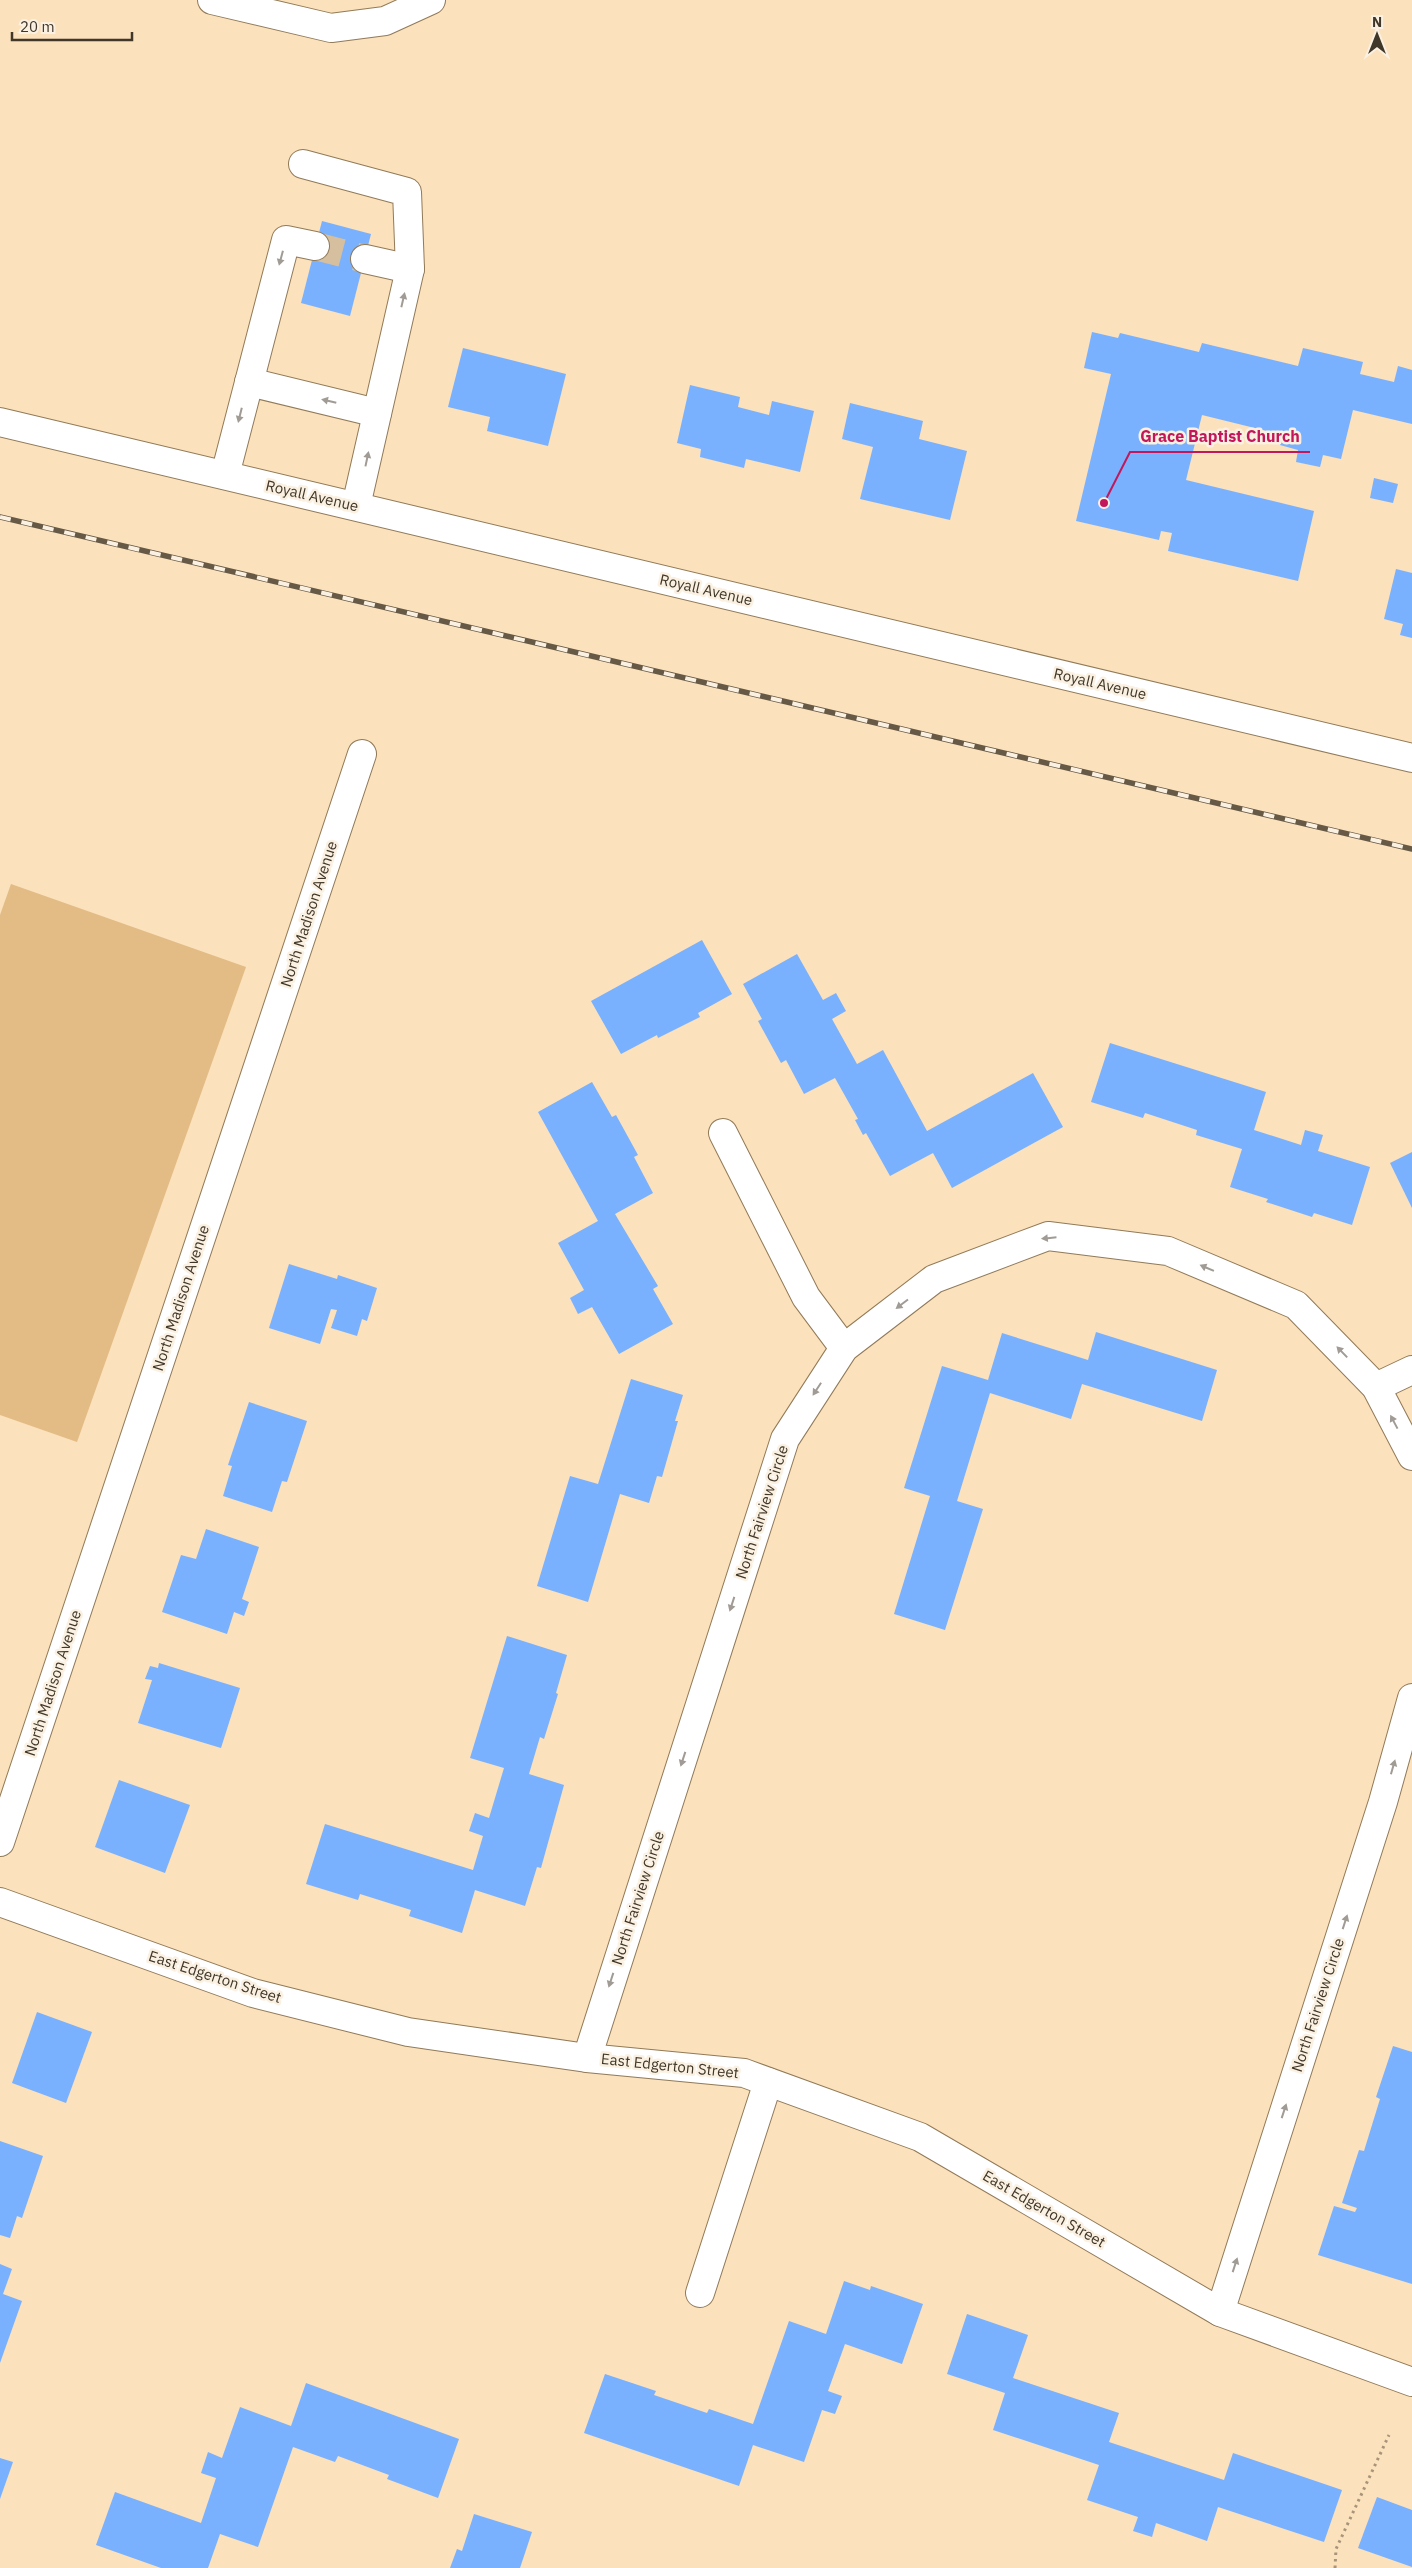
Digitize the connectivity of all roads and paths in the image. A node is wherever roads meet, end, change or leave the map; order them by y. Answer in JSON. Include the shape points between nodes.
{"nodes":[{"id":1,"x":212,"y":0,"type":"edge"},
{"id":2,"x":432,"y":0,"type":"edge"},
{"id":3,"x":303,"y":164,"type":"dead end"},
{"id":4,"x":315,"y":246,"type":"tunnel mouth"},
{"id":5,"x":365,"y":259,"type":"tunnel mouth"},
{"id":6,"x":410,"y":269,"type":"junction"},
{"id":7,"x":248,"y":382,"type":"junction"},
{"id":8,"x":377,"y":413,"type":"junction"},
{"id":9,"x":0,"y":422,"type":"edge"},
{"id":10,"x":225,"y":475,"type":"junction"},
{"id":11,"x":356,"y":506,"type":"junction"},
{"id":12,"x":362,"y":754,"type":"dead end"},
{"id":13,"x":1412,"y":758,"type":"edge"},
{"id":14,"x":724,"y":1133,"type":"dead end"},
{"id":15,"x":844,"y":1348,"type":"junction"},
{"id":16,"x":1412,"y":1370,"type":"edge"},
{"id":17,"x":1376,"y":1388,"type":"junction"},
{"id":18,"x":1412,"y":1456,"type":"edge"},
{"id":19,"x":1412,"y":1698,"type":"edge"},
{"id":20,"x":0,"y":1842,"type":"edge"},
{"id":21,"x":0,"y":1902,"type":"edge"},
{"id":22,"x":586,"y":2058,"type":"junction"},
{"id":23,"x":768,"y":2082,"type":"junction"},
{"id":24,"x":700,"y":2293,"type":"dead end"},
{"id":25,"x":1220,"y":2312,"type":"junction"},
{"id":26,"x":1412,"y":2382,"type":"edge"},
{"id":27,"x":1389,"y":2435,"type":"dead end"},
{"id":28,"x":1335,"y":2568,"type":"edge"}],
"edges":[{"from":1,"to":2,"type":"street","via":[[331,28],[385,21]]},
{"from":3,"to":6,"type":"street","via":[[407,192]]},
{"from":4,"to":7,"type":"street","one_way":true,"via":[[286,240]]},
{"from":5,"to":6,"type":"street"},
{"from":8,"to":6,"type":"street","one_way":true},
{"from":8,"to":7,"type":"street","one_way":true},
{"from":7,"to":10,"type":"street","one_way":true},
{"from":11,"to":8,"type":"street","one_way":true},
{"from":9,"to":10,"type":"street","name":"Royall Avenue"},
{"from":10,"to":11,"type":"street","name":"Royall Avenue"},
{"from":11,"to":13,"type":"street","name":"Royall Avenue"},
{"from":12,"to":20,"type":"street","name":"North Madison Avenue"},
{"from":14,"to":15,"type":"street","via":[[806,1297]]},
{"from":17,"to":15,"type":"street","name":"North Fairview Circle","one_way":true,"via":[[1296,1304],[1168,1252],[1048,1236],[934,1279]]},
{"from":15,"to":22,"type":"street","name":"North Fairview Circle","one_way":true,"via":[[785,1439]]},
{"from":16,"to":17,"type":"street"},
{"from":18,"to":17,"type":"street","name":"North Fairview Circle","one_way":true},
{"from":25,"to":19,"type":"street","name":"North Fairview Circle","one_way":true,"via":[[1380,1811]]},
{"from":21,"to":22,"type":"street","name":"East Edgerton Street","via":[[253,1993],[408,2032]]},
{"from":22,"to":23,"type":"street","name":"East Edgerton Street","via":[[744,2073]]},
{"from":23,"to":24,"type":"street"},
{"from":23,"to":25,"type":"street","name":"East Edgerton Street","via":[[920,2137]]},
{"from":25,"to":26,"type":"street","name":"East Edgerton Street"},
{"from":27,"to":28,"type":"path","via":[[1336,2549]]}]}
